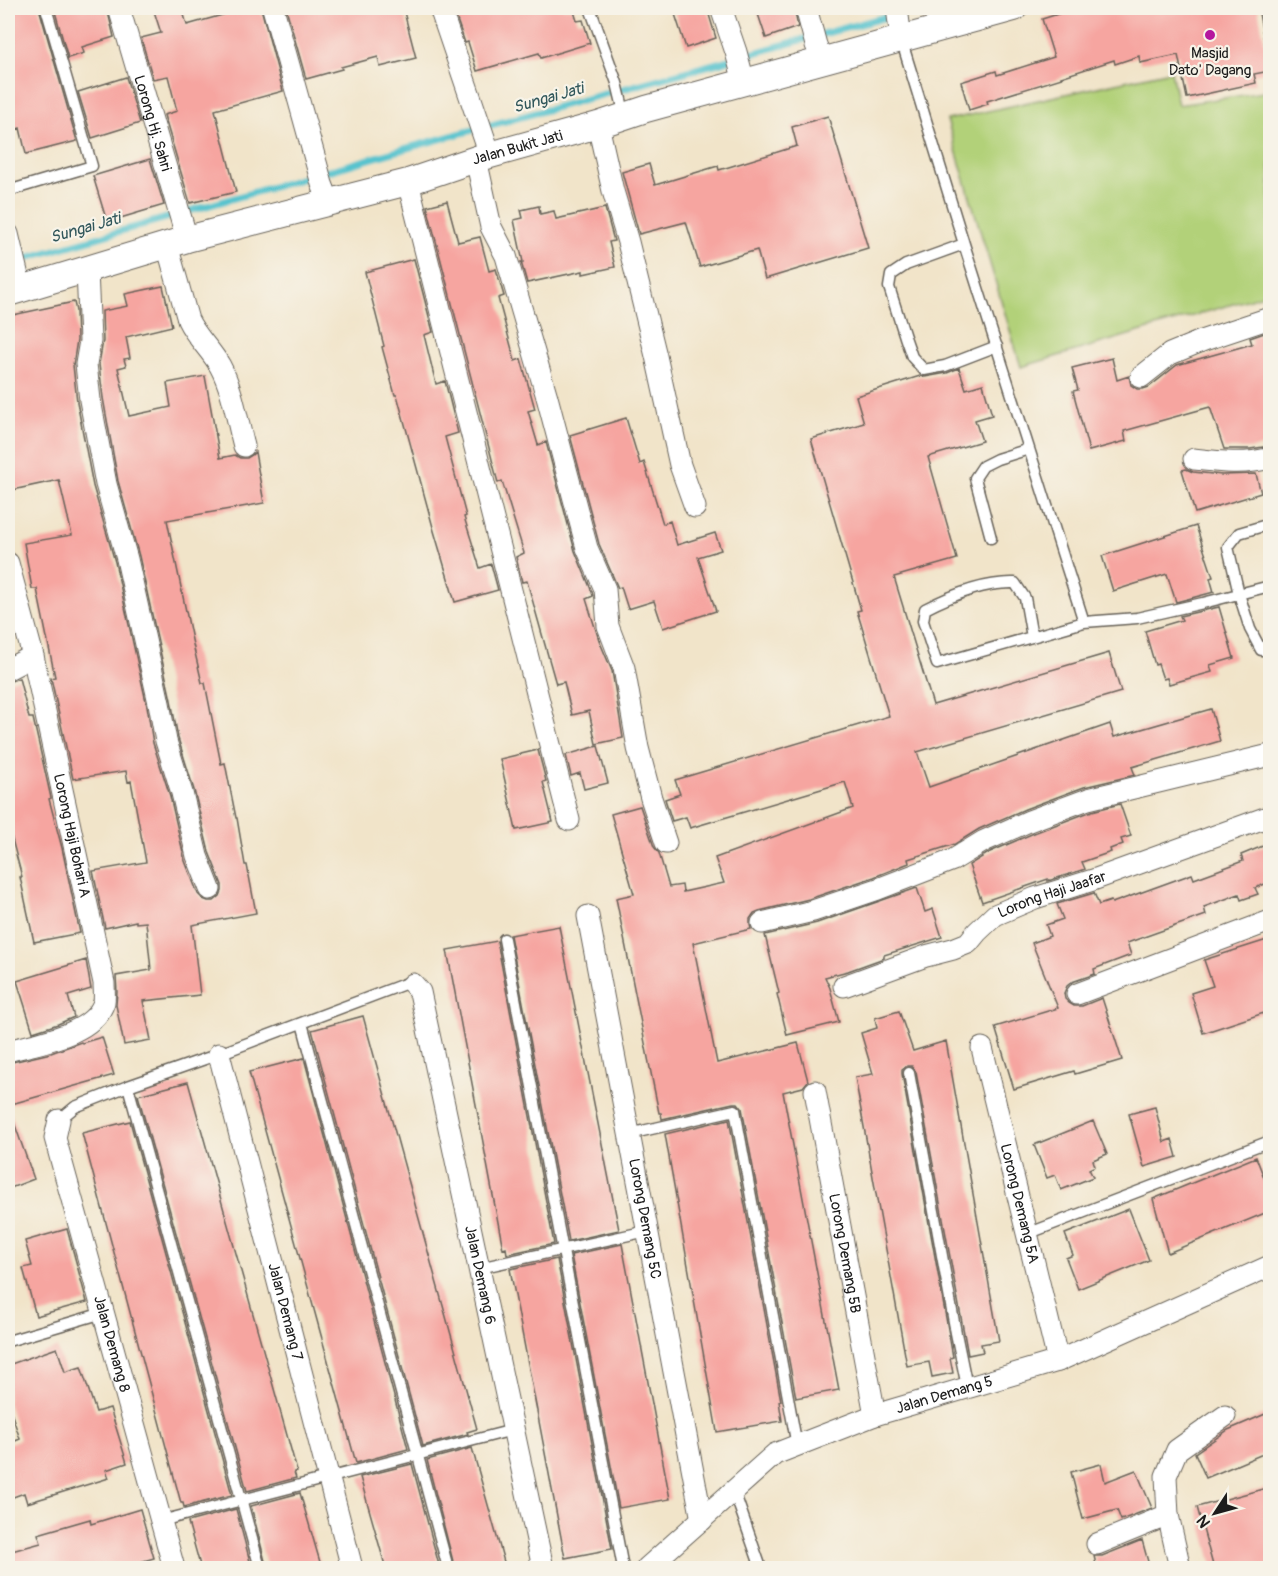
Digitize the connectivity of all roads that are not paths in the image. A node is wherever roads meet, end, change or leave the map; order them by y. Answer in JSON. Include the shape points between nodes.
{"nodes":[{"id":1,"x":46,"y":8,"type":"edge"},
{"id":2,"x":119,"y":8,"type":"edge"},
{"id":3,"x":273,"y":8,"type":"edge"},
{"id":4,"x":440,"y":8,"type":"edge"},
{"id":5,"x":591,"y":8,"type":"edge"},
{"id":6,"x":721,"y":8,"type":"edge"},
{"id":7,"x":806,"y":8,"type":"edge"},
{"id":8,"x":1014,"y":8,"type":"edge"},
{"id":9,"x":900,"y":24,"type":"edge"},
{"id":10,"x":817,"y":45,"type":"junction"},
{"id":11,"x":740,"y":67,"type":"junction"},
{"id":12,"x":623,"y":107,"type":"junction"},
{"id":13,"x":598,"y":125,"type":"junction"},
{"id":14,"x":482,"y":143,"type":"junction"},
{"id":15,"x":408,"y":182,"type":"junction"},
{"id":16,"x":323,"y":184,"type":"junction"},
{"id":17,"x":8,"y":191,"type":"edge"},
{"id":18,"x":9,"y":239,"type":"edge"},
{"id":19,"x":177,"y":242,"type":"junction"},
{"id":20,"x":964,"y":244,"type":"junction"},
{"id":21,"x":87,"y":270,"type":"junction"},
{"id":22,"x":15,"y":284,"type":"edge"},
{"id":23,"x":1270,"y":318,"type":"edge"},
{"id":24,"x":997,"y":346,"type":"junction"},
{"id":25,"x":1141,"y":377,"type":"dead end"},
{"id":26,"x":244,"y":446,"type":"dead end"},
{"id":27,"x":1029,"y":449,"type":"junction"},
{"id":28,"x":1270,"y":458,"type":"edge"},
{"id":29,"x":1194,"y":459,"type":"dead end"},
{"id":30,"x":695,"y":507,"type":"dead end"},
{"id":31,"x":1270,"y":524,"type":"edge"},
{"id":32,"x":991,"y":538,"type":"dead end"},
{"id":33,"x":8,"y":562,"type":"edge"},
{"id":34,"x":1270,"y":586,"type":"edge"},
{"id":35,"x":1239,"y":594,"type":"junction"},
{"id":36,"x":1084,"y":622,"type":"junction"},
{"id":37,"x":1032,"y":637,"type":"junction"},
{"id":38,"x":1270,"y":650,"type":"edge"},
{"id":39,"x":33,"y":656,"type":"junction"},
{"id":40,"x":8,"y":669,"type":"edge"},
{"id":41,"x":1270,"y":755,"type":"edge"},
{"id":42,"x":1270,"y":816,"type":"edge"},
{"id":43,"x":569,"y":820,"type":"dead end"},
{"id":44,"x":666,"y":843,"type":"dead end"},
{"id":45,"x":210,"y":889,"type":"dead end"},
{"id":46,"x":588,"y":916,"type":"dead end"},
{"id":47,"x":1270,"y":921,"type":"edge"},
{"id":48,"x":762,"y":923,"type":"dead end"},
{"id":49,"x":504,"y":939,"type":"dead end"},
{"id":50,"x":413,"y":984,"type":"joint"},
{"id":51,"x":844,"y":986,"type":"dead end"},
{"id":52,"x":1077,"y":994,"type":"dead end"},
{"id":53,"x":302,"y":1023,"type":"junction"},
{"id":54,"x":982,"y":1048,"type":"dead end"},
{"id":55,"x":8,"y":1051,"type":"edge"},
{"id":56,"x":219,"y":1054,"type":"junction"},
{"id":57,"x":909,"y":1073,"type":"dead end"},
{"id":58,"x":128,"y":1086,"type":"junction"},
{"id":59,"x":815,"y":1091,"type":"dead end"},
{"id":60,"x":59,"y":1120,"type":"joint"},
{"id":61,"x":629,"y":1134,"type":"junction"},
{"id":62,"x":1270,"y":1143,"type":"edge"},
{"id":63,"x":647,"y":1231,"type":"junction"},
{"id":64,"x":1027,"y":1234,"type":"junction"},
{"id":65,"x":563,"y":1249,"type":"junction"},
{"id":66,"x":1270,"y":1266,"type":"edge"},
{"id":67,"x":479,"y":1268,"type":"junction"},
{"id":68,"x":104,"y":1313,"type":"junction"},
{"id":69,"x":8,"y":1341,"type":"edge"},
{"id":70,"x":1058,"y":1361,"type":"junction"},
{"id":71,"x":967,"y":1387,"type":"junction"},
{"id":72,"x":875,"y":1415,"type":"junction"},
{"id":73,"x":1226,"y":1416,"type":"dead end"},
{"id":74,"x":513,"y":1430,"type":"junction"},
{"id":75,"x":796,"y":1446,"type":"junction"},
{"id":76,"x":418,"y":1455,"type":"junction"},
{"id":77,"x":328,"y":1478,"type":"junction"},
{"id":78,"x":734,"y":1491,"type":"junction"},
{"id":79,"x":241,"y":1500,"type":"junction"},
{"id":80,"x":1168,"y":1515,"type":"junction"},
{"id":81,"x":702,"y":1520,"type":"junction"},
{"id":82,"x":160,"y":1521,"type":"junction"},
{"id":83,"x":1097,"y":1544,"type":"dead end"},
{"id":84,"x":174,"y":1569,"type":"edge"},
{"id":85,"x":260,"y":1569,"type":"edge"},
{"id":86,"x":351,"y":1569,"type":"edge"},
{"id":87,"x":448,"y":1569,"type":"edge"},
{"id":88,"x":543,"y":1569,"type":"edge"},
{"id":89,"x":623,"y":1569,"type":"edge"},
{"id":90,"x":647,"y":1569,"type":"edge"},
{"id":91,"x":761,"y":1569,"type":"edge"},
{"id":92,"x":1180,"y":1569,"type":"edge"}],
"edges":[{"from":1,"to":17,"type":"lane","via":[[92,166]]},
{"from":2,"to":19,"type":"street","name":"Lorong Hj. Sahri"},
{"from":3,"to":16,"type":"street"},
{"from":4,"to":14,"type":"street"},
{"from":5,"to":12,"type":"lane"},
{"from":6,"to":11,"type":"street"},
{"from":7,"to":10,"type":"street"},
{"from":8,"to":9,"type":"street","name":"Jalan Bukit Jati"},
{"from":9,"to":10,"type":"street","name":"Jalan Bukit Jati"},
{"from":9,"to":20,"type":"lane"},
{"from":10,"to":11,"type":"street","name":"Jalan Bukit Jati"},
{"from":11,"to":12,"type":"street","name":"Jalan Bukit Jati"},
{"from":12,"to":13,"type":"street","name":"Jalan Bukit Jati"},
{"from":13,"to":14,"type":"street","name":"Jalan Bukit Jati"},
{"from":13,"to":30,"type":"street","via":[[680,465]]},
{"from":14,"to":15,"type":"street","name":"Jalan Bukit Jati"},
{"from":14,"to":44,"type":"street","via":[[491,227],[506,256],[588,548],[605,590],[608,626],[624,668],[638,748]]},
{"from":15,"to":16,"type":"street","name":"Jalan Bukit Jati"},
{"from":15,"to":43,"type":"street"},
{"from":16,"to":19,"type":"street","name":"Jalan Bukit Jati"},
{"from":18,"to":22,"type":"street","name":"Jalan Bukit Jati"},
{"from":19,"to":21,"type":"street","name":"Jalan Bukit Jati"},
{"from":19,"to":26,"type":"street","name":"Lorong Hj. Sahri","via":[[188,320],[227,379]]},
{"from":20,"to":24,"type":"lane"},
{"from":20,"to":24,"type":"lane","via":[[906,265],[891,276],[889,287],[896,311],[912,357],[924,370]]},
{"from":21,"to":22,"type":"street","name":"Jalan Bukit Jati"},
{"from":21,"to":45,"type":"street","via":[[90,341],[86,364],[106,484],[127,559],[166,741],[196,856]]},
{"from":23,"to":25,"type":"street","via":[[1170,354]]},
{"from":24,"to":27,"type":"lane"},
{"from":27,"to":32,"type":"lane","via":[[983,466],[975,478]]},
{"from":27,"to":36,"type":"lane"},
{"from":28,"to":29,"type":"street","via":[[1254,463]]},
{"from":31,"to":35,"type":"lane","via":[[1239,533],[1228,547]]},
{"from":33,"to":39,"type":"street","name":"Lorong Haji Bohari A"},
{"from":34,"to":35,"type":"lane"},
{"from":35,"to":36,"type":"lane","via":[[1137,618]]},
{"from":35,"to":38,"type":"lane","via":[[1261,650]]},
{"from":36,"to":37,"type":"lane"},
{"from":37,"to":37,"type":"lane","via":[[938,663],[923,621],[925,609],[976,588],[1015,583],[1025,598]]},
{"from":39,"to":40,"type":"street"},
{"from":39,"to":55,"type":"street","name":"Lorong Haji Bohari A","via":[[104,983],[104,1001],[96,1016],[83,1027]]},
{"from":41,"to":48,"type":"street","via":[[1088,799],[1029,821],[952,860],[878,889]]},
{"from":42,"to":51,"type":"street","name":"Lorong Haji Jaafar","via":[[1035,898],[995,915],[969,942]]},
{"from":46,"to":61,"type":"street","name":"Lorong Demang 5C"},
{"from":47,"to":52,"type":"street"},
{"from":49,"to":65,"type":"lane"},
{"from":50,"to":53,"type":"lane"},
{"from":50,"to":67,"type":"street","name":"Jalan Demang 6","via":[[420,992]]},
{"from":53,"to":56,"type":"lane"},
{"from":53,"to":76,"type":"lane"},
{"from":54,"to":64,"type":"street","name":"Lorong Demang 5A"},
{"from":56,"to":58,"type":"lane"},
{"from":56,"to":77,"type":"street","name":"Jalan Demang 7"},
{"from":57,"to":71,"type":"lane"},
{"from":58,"to":60,"type":"lane","via":[[75,1107]]},
{"from":58,"to":79,"type":"lane"},
{"from":59,"to":72,"type":"street","name":"Lorong Demang 5B"},
{"from":60,"to":68,"type":"street","name":"Jalan Demang 8","via":[[55,1138]]},
{"from":61,"to":63,"type":"street","name":"Lorong Demang 5C"},
{"from":61,"to":75,"type":"lane","via":[[735,1110]]},
{"from":62,"to":64,"type":"lane"},
{"from":63,"to":65,"type":"lane"},
{"from":63,"to":81,"type":"street","name":"Lorong Demang 5C"},
{"from":64,"to":70,"type":"street","name":"Lorong Demang 5A"},
{"from":65,"to":67,"type":"lane"},
{"from":65,"to":89,"type":"lane"},
{"from":66,"to":70,"type":"street","name":"Jalan Demang 5"},
{"from":67,"to":74,"type":"street","name":"Jalan Demang 6"},
{"from":68,"to":69,"type":"lane"},
{"from":68,"to":82,"type":"street","name":"Jalan Demang 8"},
{"from":70,"to":71,"type":"street","name":"Jalan Demang 5"},
{"from":71,"to":72,"type":"street","name":"Jalan Demang 5"},
{"from":72,"to":75,"type":"street","name":"Jalan Demang 5"},
{"from":73,"to":80,"type":"street","via":[[1177,1450],[1166,1476]]},
{"from":74,"to":76,"type":"lane"},
{"from":74,"to":88,"type":"street","name":"Jalan Demang 6"},
{"from":75,"to":78,"type":"street","name":"Jalan Demang 5","via":[[775,1454]]},
{"from":76,"to":77,"type":"lane"},
{"from":76,"to":87,"type":"lane"},
{"from":77,"to":79,"type":"lane"},
{"from":77,"to":86,"type":"street","name":"Jalan Demang 7"},
{"from":78,"to":81,"type":"street","name":"Jalan Demang 5"},
{"from":78,"to":91,"type":"lane"},
{"from":79,"to":82,"type":"lane"},
{"from":79,"to":85,"type":"lane"},
{"from":80,"to":83,"type":"street"},
{"from":80,"to":92,"type":"street"},
{"from":81,"to":90,"type":"street","name":"Jalan Demang 5"},
{"from":82,"to":84,"type":"street","name":"Jalan Demang 8"}]}
